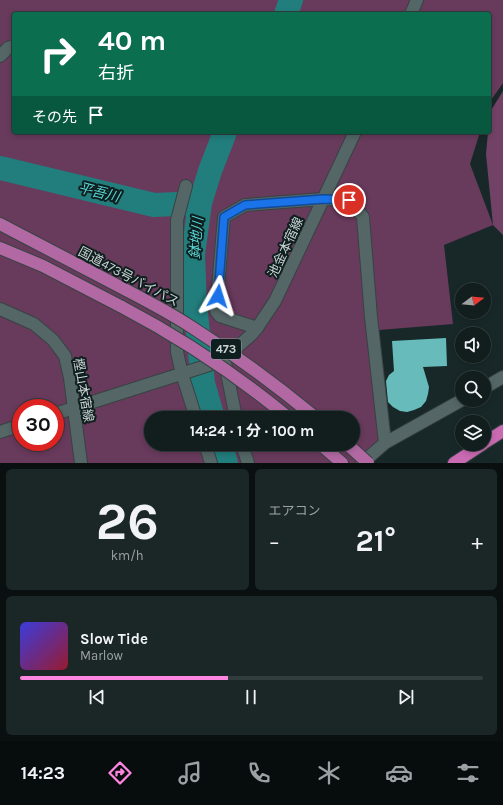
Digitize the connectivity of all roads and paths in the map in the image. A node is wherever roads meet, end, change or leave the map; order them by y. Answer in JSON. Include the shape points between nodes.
{"nodes":[{"id":1,"x":417,"y":0,"type":"edge"},
{"id":2,"x":412,"y":12,"type":"edge"},
{"id":3,"x":12,"y":47,"type":"edge"},
{"id":4,"x":0,"y":56,"type":"edge"},
{"id":5,"x":354,"y":134,"type":"edge"},
{"id":6,"x":186,"y":186,"type":"dead end"},
{"id":7,"x":324,"y":199,"type":"junction"},
{"id":8,"x":0,"y":224,"type":"edge"},
{"id":9,"x":0,"y":248,"type":"edge"},
{"id":10,"x":0,"y":309,"type":"edge"},
{"id":11,"x":257,"y":328,"type":"junction"},
{"id":12,"x":224,"y":356,"type":"junction"},
{"id":13,"x":182,"y":374,"type":"junction"},
{"id":14,"x":503,"y":377,"type":"edge"},
{"id":15,"x":491,"y":384,"type":"edge"},
{"id":16,"x":455,"y":404,"type":"edge"},
{"id":17,"x":74,"y":407,"type":"junction"},
{"id":18,"x":64,"y":411,"type":"edge"},
{"id":19,"x":194,"y":411,"type":"edge"},
{"id":20,"x":235,"y":411,"type":"edge"},
{"id":21,"x":280,"y":411,"type":"edge"},
{"id":22,"x":308,"y":411,"type":"edge"},
{"id":23,"x":12,"y":428,"type":"edge"},
{"id":24,"x":503,"y":431,"type":"edge"},
{"id":25,"x":0,"y":432,"type":"edge"},
{"id":26,"x":491,"y":439,"type":"edge"},
{"id":27,"x":385,"y":443,"type":"junction"},
{"id":28,"x":207,"y":451,"type":"edge"},
{"id":29,"x":244,"y":451,"type":"edge"},
{"id":30,"x":328,"y":451,"type":"edge"},
{"id":31,"x":355,"y":451,"type":"edge"},
{"id":32,"x":473,"y":451,"type":"edge"},
{"id":33,"x":81,"y":463,"type":"edge"},
{"id":34,"x":211,"y":463,"type":"edge"},
{"id":35,"x":248,"y":463,"type":"edge"},
{"id":36,"x":342,"y":463,"type":"edge"},
{"id":37,"x":362,"y":463,"type":"edge"},
{"id":38,"x":368,"y":463,"type":"edge"},
{"id":39,"x":454,"y":463,"type":"edge"}],
"edges":[{"from":1,"to":2,"type":"street"},
{"from":3,"to":4,"type":"street"},
{"from":5,"to":7,"type":"street","name":"池金本宿線"},
{"from":6,"to":13,"type":"street","via":[[177,220],[177,352]]},
{"from":7,"to":11,"type":"street","name":"池金本宿線","via":[[275,301]]},
{"from":7,"to":11,"type":"street","via":[[245,205],[224,217],[216,311],[220,316]]},
{"from":7,"to":27,"type":"street","via":[[349,200],[363,217]]},
{"from":8,"to":22,"type":"highway","name":"国道473号バイパス","number":"473","bridge":true,"via":[[189,325],[282,389]]},
{"from":9,"to":21,"type":"highway","number":"473","bridge":true,"via":[[43,266],[162,328],[225,369]]},
{"from":10,"to":17,"type":"street","name":"樫山本宿線","via":[[34,324],[53,340],[65,356]]},
{"from":11,"to":12,"type":"street","name":"池金本宿線"},
{"from":12,"to":13,"type":"street","name":"池金本宿線","via":[[209,365]]},
{"from":12,"to":20,"type":"street"},
{"from":13,"to":17,"type":"street"},
{"from":13,"to":19,"type":"street"},
{"from":14,"to":15,"type":"street"},
{"from":16,"to":27,"type":"street"},
{"from":17,"to":18,"type":"street"},
{"from":17,"to":33,"type":"street","name":"樫山本宿線"},
{"from":23,"to":25,"type":"street"},
{"from":24,"to":26,"type":"highway"},
{"from":27,"to":37,"type":"street"},
{"from":28,"to":34,"type":"street"},
{"from":29,"to":35,"type":"street"},
{"from":30,"to":36,"type":"highway"},
{"from":31,"to":38,"type":"highway","bridge":true},
{"from":32,"to":39,"type":"highway"}]}
